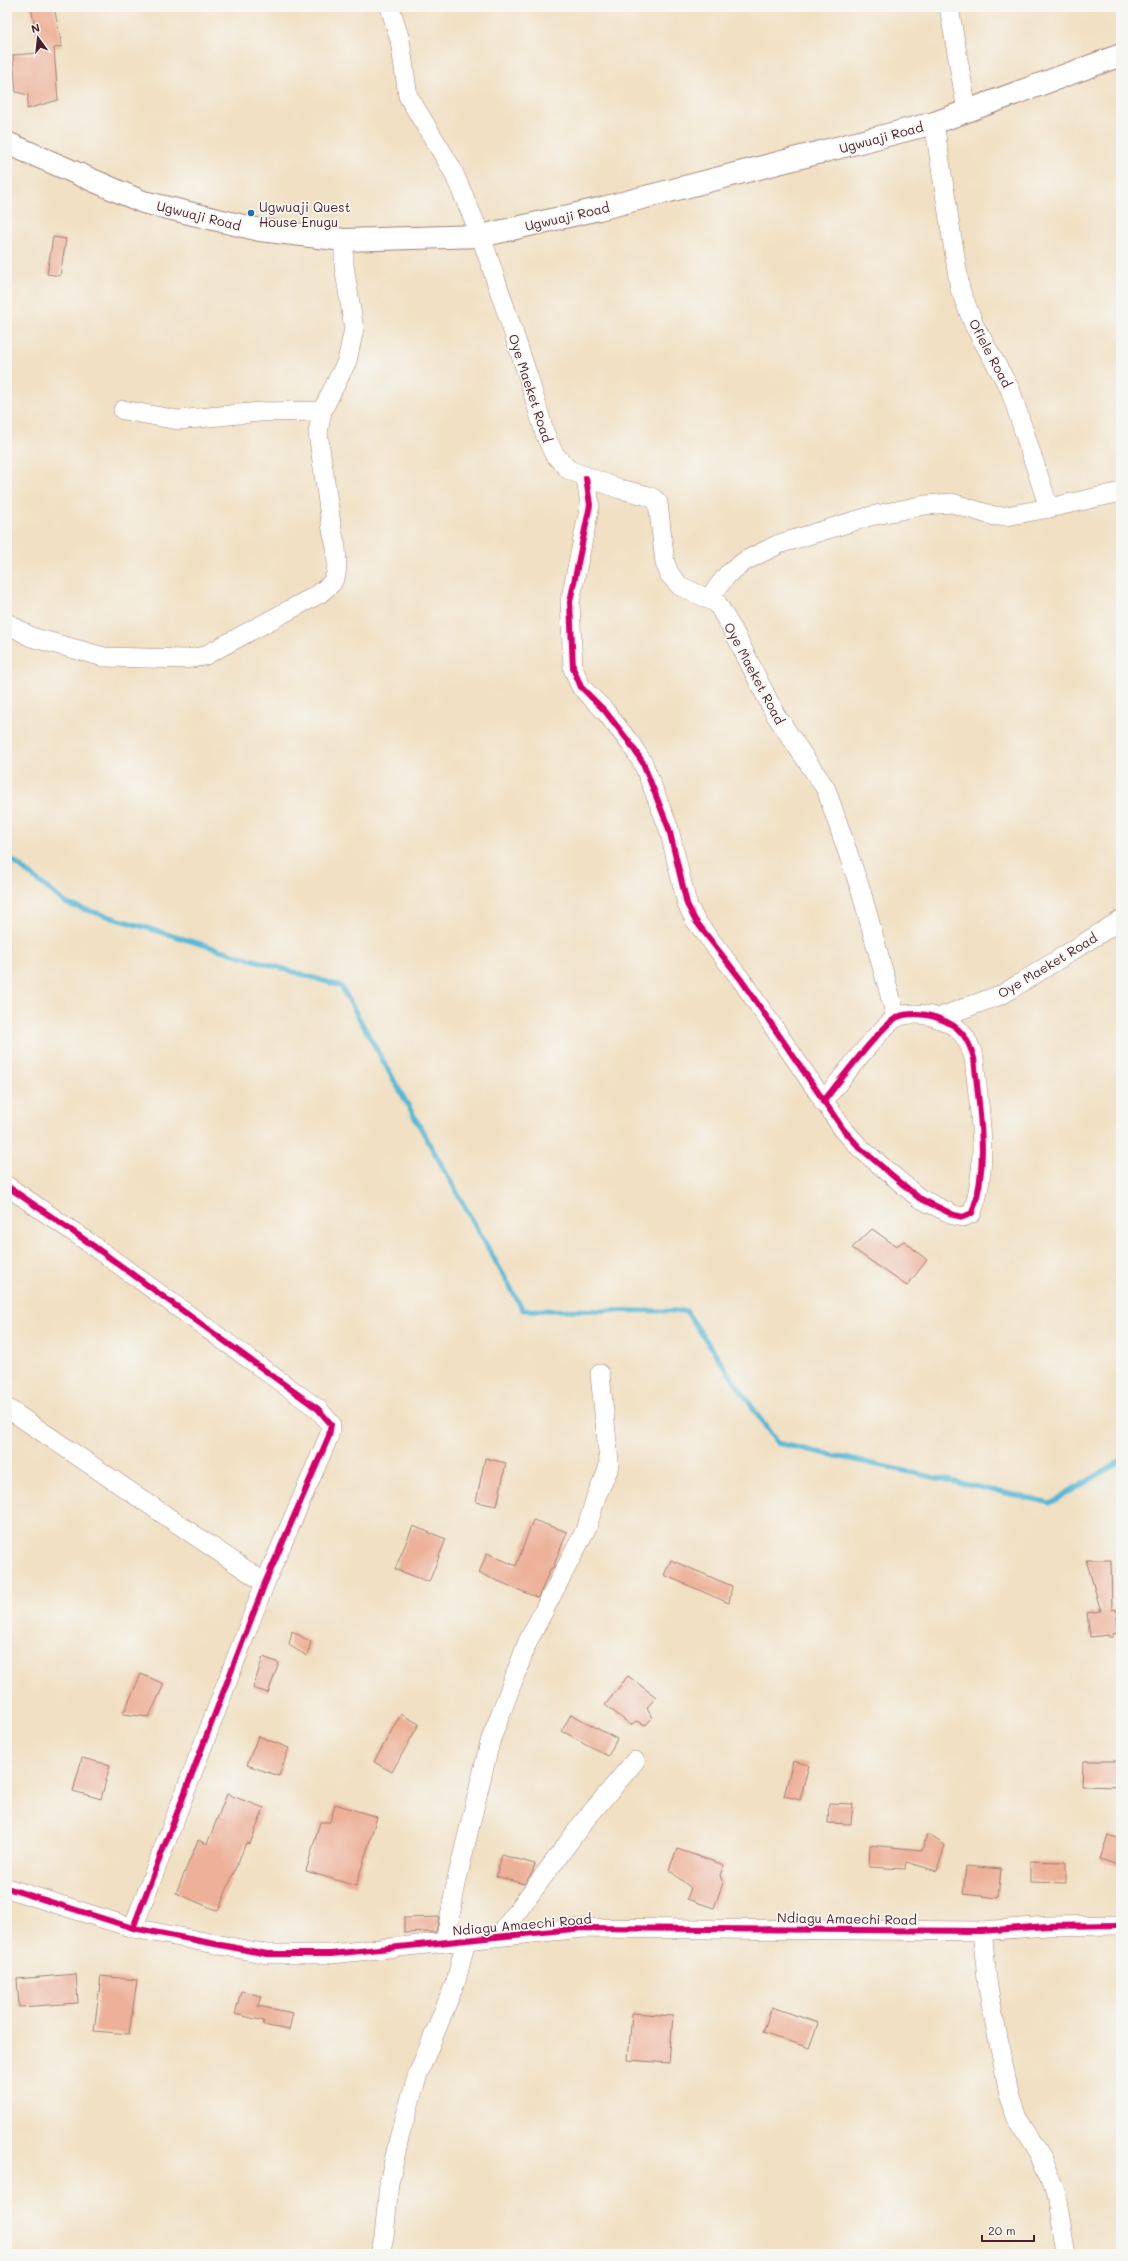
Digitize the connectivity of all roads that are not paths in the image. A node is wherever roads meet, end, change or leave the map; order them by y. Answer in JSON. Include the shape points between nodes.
{"nodes":[{"id":1,"x":390,"y":7,"type":"edge"},
{"id":2,"x":949,"y":7,"type":"edge"},
{"id":3,"x":1121,"y":55,"type":"edge"},
{"id":4,"x":967,"y":111,"type":"junction"},
{"id":5,"x":934,"y":123,"type":"junction"},
{"id":6,"x":7,"y":143,"type":"edge"},
{"id":7,"x":481,"y":236,"type":"junction"},
{"id":8,"x":344,"y":240,"type":"junction"},
{"id":9,"x":123,"y":410,"type":"dead end"},
{"id":10,"x":322,"y":411,"type":"junction"},
{"id":11,"x":586,"y":478,"type":"junction"},
{"id":12,"x":1121,"y":492,"type":"edge"},
{"id":13,"x":1049,"y":508,"type":"junction"},
{"id":14,"x":709,"y":598,"type":"junction"},
{"id":15,"x":7,"y":623,"type":"edge"},
{"id":16,"x":1121,"y":920,"type":"edge"},
{"id":17,"x":896,"y":1017,"type":"junction"},
{"id":18,"x":938,"y":1018,"type":"junction"},
{"id":19,"x":823,"y":1102,"type":"junction"},
{"id":20,"x":7,"y":1186,"type":"edge"},
{"id":21,"x":600,"y":1374,"type":"dead end"},
{"id":22,"x":7,"y":1408,"type":"edge"},
{"id":23,"x":265,"y":1584,"type":"junction"},
{"id":24,"x":635,"y":1761,"type":"dead end"},
{"id":25,"x":7,"y":1888,"type":"edge"},
{"id":26,"x":1121,"y":1925,"type":"edge"},
{"id":27,"x":133,"y":1928,"type":"junction"},
{"id":28,"x":982,"y":1931,"type":"junction"},
{"id":29,"x":499,"y":1936,"type":"junction"},
{"id":30,"x":466,"y":1940,"type":"junction"},
{"id":31,"x":445,"y":1942,"type":"junction"},
{"id":32,"x":385,"y":2249,"type":"edge"},
{"id":33,"x":1066,"y":2254,"type":"edge"}],
"edges":[{"from":1,"to":7,"type":"street","name":"Oye Maeket Road","via":[[400,40],[408,96],[452,169]]},
{"from":2,"to":4,"type":"street"},
{"from":3,"to":4,"type":"main road","name":"Ugwuaji Road"},
{"from":4,"to":5,"type":"main road","name":"Ugwuaji Road"},
{"from":5,"to":7,"type":"main road","name":"Ugwuaji Road","via":[[599,209]]},
{"from":5,"to":13,"type":"street","name":"Ofiele Road","via":[[960,289],[974,325],[1010,389]]},
{"from":6,"to":8,"type":"main road","name":"Ugwuaji Road","via":[[143,202],[260,230]]},
{"from":7,"to":8,"type":"main road","name":"Ugwuaji Road"},
{"from":7,"to":11,"type":"street","name":"Oye Maeket Road","via":[[548,441],[554,454],[569,470]]},
{"from":8,"to":10,"type":"street","via":[[344,265],[353,315],[352,341],[347,361]]},
{"from":9,"to":10,"type":"street","via":[[178,420],[260,412]]},
{"from":10,"to":15,"type":"street","via":[[318,433],[337,565],[332,583],[319,594],[204,656],[186,659],[104,657],[31,637]]},
{"from":11,"to":14,"type":"street","name":"Oye Maeket Road","via":[[653,498],[658,503],[665,563],[670,575],[680,586]]},
{"from":11,"to":19,"type":"street","via":[[590,505],[570,602],[573,668],[576,679],[580,687],[605,711],[643,763],[668,829],[687,904],[695,920],[742,981]]},
{"from":12,"to":13,"type":"street"},
{"from":13,"to":14,"type":"street","via":[[994,516],[945,504],[925,505],[871,516],[779,544],[745,561],[728,574]]},
{"from":14,"to":17,"type":"street","name":"Oye Maeket Road","via":[[717,603],[775,714],[829,795],[861,891]]},
{"from":16,"to":18,"type":"street","name":"Oye Maeket Road","via":[[1003,994]]},
{"from":17,"to":18,"type":"street","name":"Oye Maeket Road","via":[[911,1014]]},
{"from":17,"to":19,"type":"street"},
{"from":18,"to":19,"type":"street","via":[[962,1032],[970,1042],[974,1058],[981,1163],[975,1205],[968,1216],[954,1215],[919,1198],[860,1148]]},
{"from":20,"to":23,"type":"street","via":[[318,1409],[331,1424],[329,1436]]},
{"from":21,"to":31,"type":"street","via":[[608,1470],[587,1527],[528,1640],[490,1742],[457,1879]]},
{"from":22,"to":23,"type":"street"},
{"from":23,"to":27,"type":"street"},
{"from":24,"to":29,"type":"street","via":[[585,1820]]},
{"from":25,"to":27,"type":"street","name":"Ndiagu Amaechi Road"},
{"from":26,"to":28,"type":"street","name":"Ndiagu Amaechi Road","via":[[1047,1926]]},
{"from":27,"to":31,"type":"street","name":"Ndiagu Amaechi Road","via":[[267,1954],[332,1954]]},
{"from":28,"to":29,"type":"street","name":"Ndiagu Amaechi Road","via":[[582,1928]]},
{"from":28,"to":33,"type":"street","via":[[988,1988],[1009,2094],[1017,2118],[1041,2156],[1056,2194]]},
{"from":29,"to":30,"type":"street","name":"Ndiagu Amaechi Road"},
{"from":30,"to":31,"type":"street","name":"Ndiagu Amaechi Road"},
{"from":30,"to":32,"type":"street","via":[[456,1981],[418,2074],[399,2138],[389,2183]]}]}
